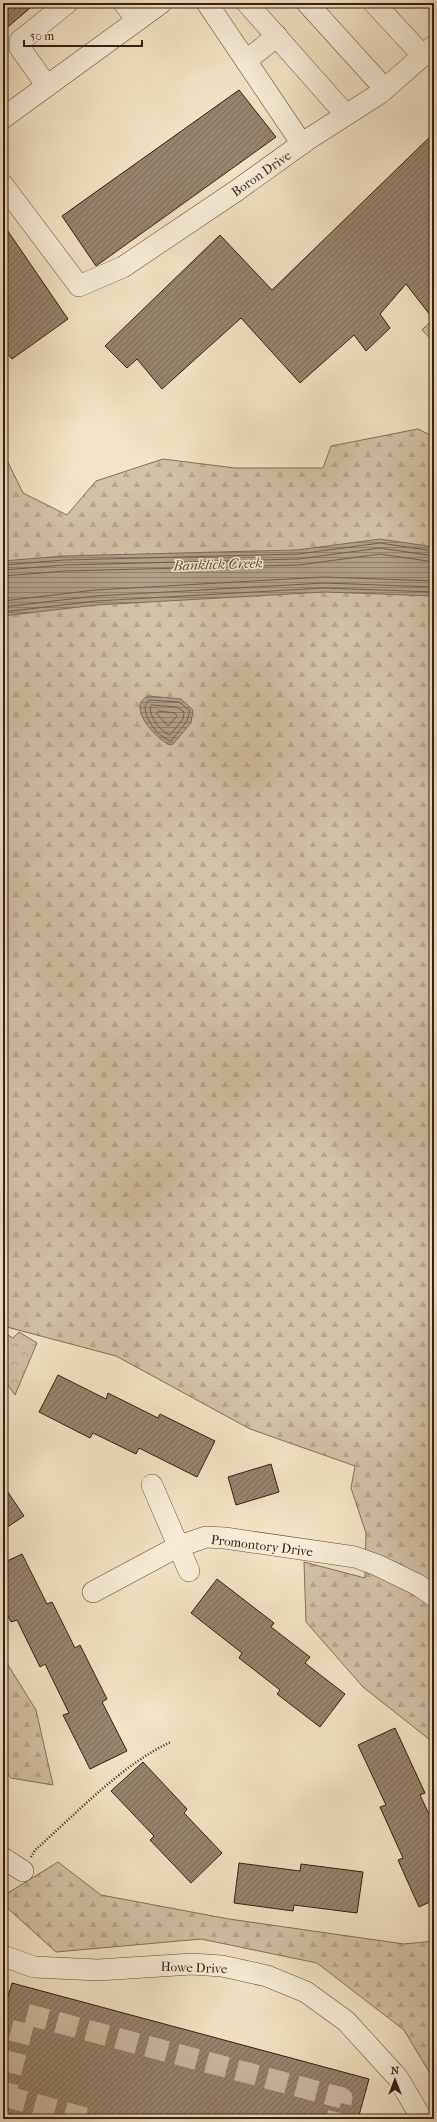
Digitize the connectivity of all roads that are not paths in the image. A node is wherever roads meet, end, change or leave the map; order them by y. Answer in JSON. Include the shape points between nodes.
{"nodes":[{"id":1,"x":67,"y":3,"type":"edge"},
{"id":2,"x":124,"y":3,"type":"edge"},
{"id":3,"x":161,"y":3,"type":"edge"},
{"id":4,"x":207,"y":3,"type":"edge"},
{"id":5,"x":247,"y":3,"type":"edge"},
{"id":6,"x":307,"y":3,"type":"edge"},
{"id":7,"x":374,"y":3,"type":"edge"},
{"id":8,"x":137,"y":20,"type":"junction"},
{"id":9,"x":277,"y":36,"type":"junction"},
{"id":10,"x":430,"y":51,"type":"edge"},
{"id":11,"x":246,"y":61,"type":"junction"},
{"id":12,"x":47,"y":86,"type":"junction"},
{"id":13,"x":385,"y":89,"type":"junction"},
{"id":14,"x":346,"y":115,"type":"junction"},
{"id":15,"x":3,"y":118,"type":"edge"},
{"id":16,"x":302,"y":144,"type":"junction"},
{"id":17,"x":3,"y":185,"type":"edge"},
{"id":18,"x":152,"y":1485,"type":"dead end"},
{"id":19,"x":177,"y":1546,"type":"junction"},
{"id":20,"x":189,"y":1571,"type":"dead end"},
{"id":21,"x":93,"y":1592,"type":"dead end"},
{"id":22,"x":434,"y":1596,"type":"edge"},
{"id":23,"x":3,"y":1858,"type":"edge"},
{"id":24,"x":23,"y":1871,"type":"road end"},
{"id":25,"x":3,"y":1956,"type":"edge"},
{"id":26,"x":422,"y":2119,"type":"edge"}],
"edges":[{"from":1,"to":12,"type":"street","via":[[20,41],[20,48]]},
{"from":2,"to":8,"type":"street"},
{"from":3,"to":8,"type":"street"},
{"from":4,"to":11,"type":"street"},
{"from":5,"to":9,"type":"street"},
{"from":6,"to":13,"type":"street"},
{"from":7,"to":10,"type":"street"},
{"from":8,"to":12,"type":"street"},
{"from":9,"to":11,"type":"street"},
{"from":9,"to":14,"type":"street"},
{"from":10,"to":13,"type":"street","name":"Boron Drive"},
{"from":11,"to":16,"type":"street"},
{"from":12,"to":15,"type":"street"},
{"from":13,"to":14,"type":"street","name":"Boron Drive"},
{"from":14,"to":16,"type":"street","name":"Boron Drive"},
{"from":16,"to":17,"type":"street","name":"Boron Drive","via":[[122,267],[79,286]]},
{"from":18,"to":19,"type":"street"},
{"from":19,"to":20,"type":"street"},
{"from":19,"to":21,"type":"street","name":"Promontory Drive"},
{"from":19,"to":22,"type":"street","name":"Promontory Drive","via":[[206,1537],[225,1538],[355,1557],[418,1585]]},
{"from":23,"to":24,"type":"street"},
{"from":25,"to":26,"type":"street","name":"Howe Drive","via":[[34,1967],[98,1970],[192,1964],[222,1966],[267,1976],[306,1992],[346,2021],[398,2078]]}]}
